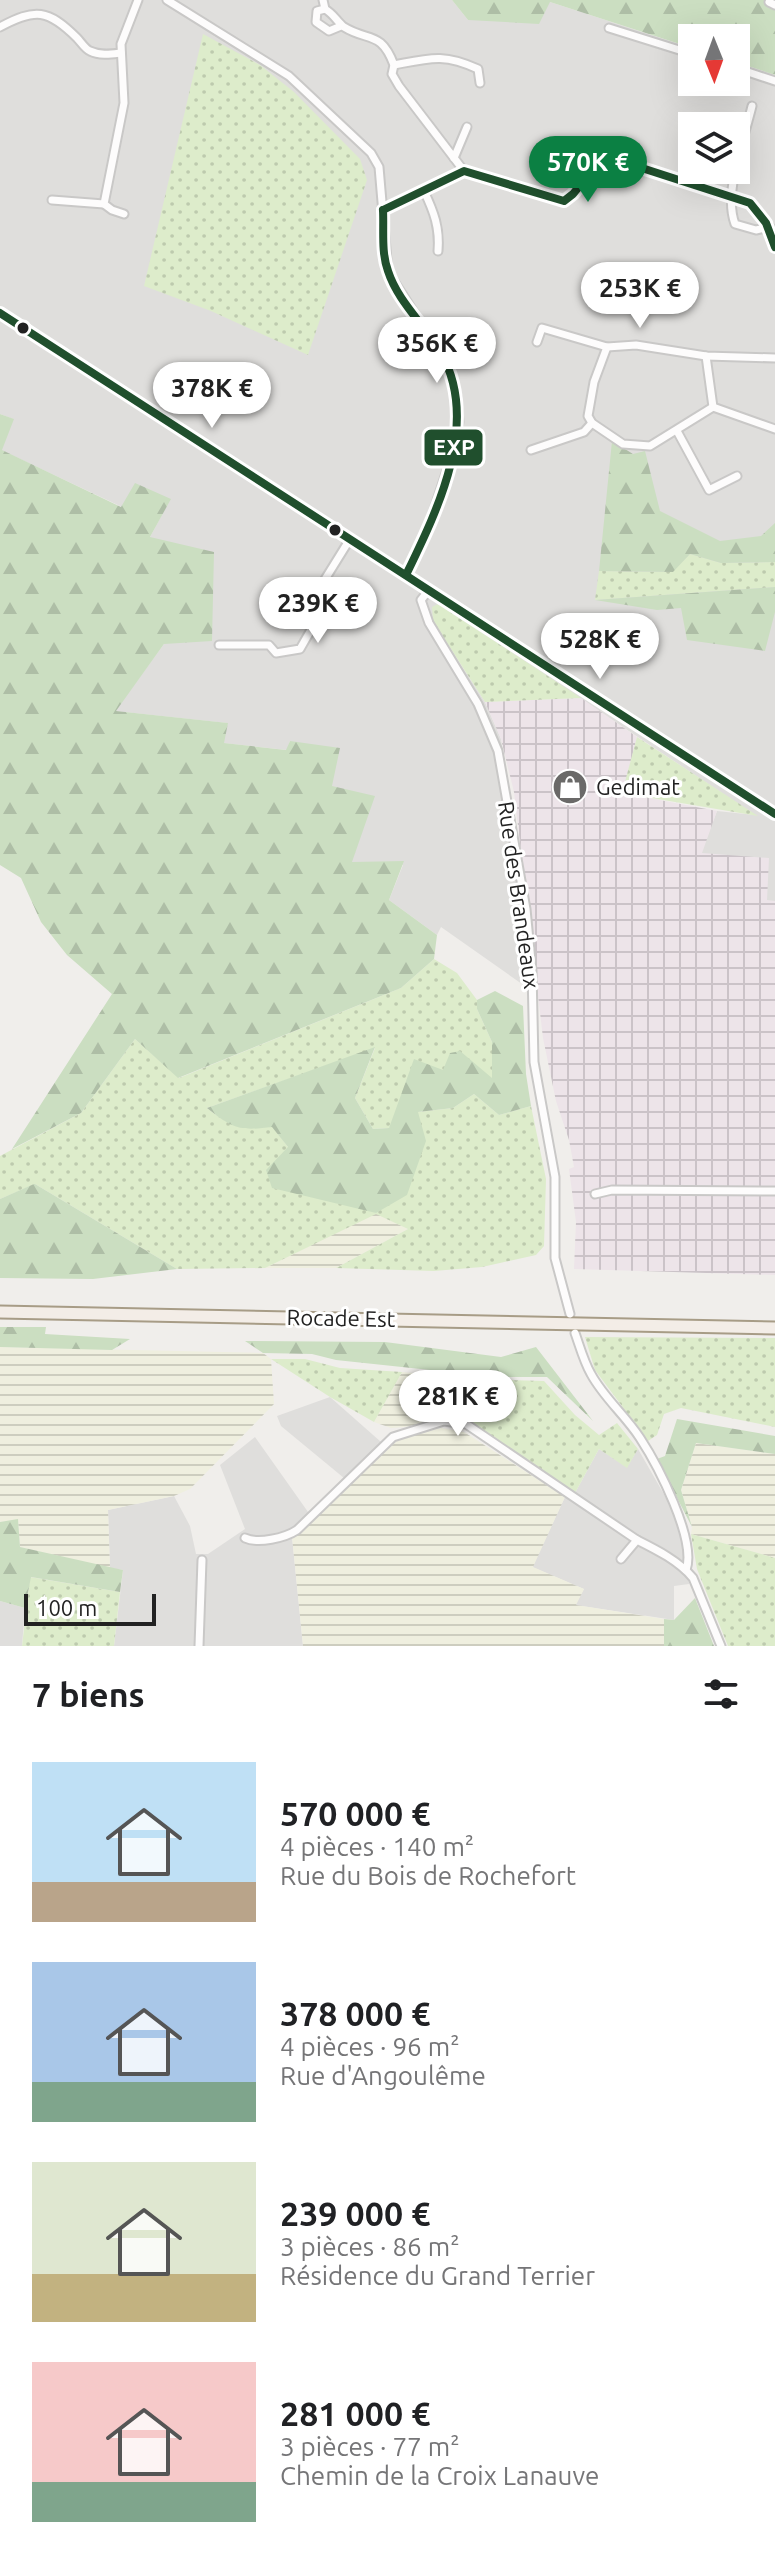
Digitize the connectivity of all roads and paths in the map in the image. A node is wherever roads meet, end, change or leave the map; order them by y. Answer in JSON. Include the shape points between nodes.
{"nodes":[{"id":1,"x":138,"y":0,"type":"edge"},
{"id":2,"x":167,"y":0,"type":"edge"},
{"id":3,"x":324,"y":4,"type":"edge"},
{"id":4,"x":341,"y":26,"type":"junction"},
{"id":5,"x":0,"y":27,"type":"edge"},
{"id":6,"x":609,"y":28,"type":"dead end"},
{"id":7,"x":678,"y":50,"type":"edge"},
{"id":8,"x":121,"y":53,"type":"junction"},
{"id":9,"x":394,"y":65,"type":"junction"},
{"id":10,"x":750,"y":73,"type":"edge"},
{"id":11,"x":775,"y":81,"type":"edge"},
{"id":12,"x":480,"y":83,"type":"dead end"},
{"id":13,"x":752,"y":106,"type":"dead end"},
{"id":14,"x":467,"y":127,"type":"dead end"},
{"id":15,"x":454,"y":158,"type":"junction"},
{"id":16,"x":464,"y":171,"type":"junction"},
{"id":17,"x":424,"y":191,"type":"junction"},
{"id":18,"x":730,"y":195,"type":"junction"},
{"id":19,"x":52,"y":200,"type":"dead end"},
{"id":20,"x":104,"y":204,"type":"junction"},
{"id":21,"x":383,"y":210,"type":"junction"},
{"id":22,"x":124,"y":214,"type":"dead end"},
{"id":23,"x":770,"y":227,"type":"junction"},
{"id":24,"x":775,"y":247,"type":"edge"},
{"id":25,"x":438,"y":251,"type":"dead end"},
{"id":26,"x":0,"y":313,"type":"edge"},
{"id":27,"x":537,"y":342,"type":"dead end"},
{"id":28,"x":607,"y":347,"type":"junction"},
{"id":29,"x":706,"y":356,"type":"junction"},
{"id":30,"x":775,"y":358,"type":"edge"},
{"id":31,"x":713,"y":407,"type":"junction"},
{"id":32,"x":592,"y":423,"type":"junction"},
{"id":33,"x":775,"y":429,"type":"edge"},
{"id":34,"x":677,"y":431,"type":"junction"},
{"id":35,"x":531,"y":450,"type":"dead end"},
{"id":36,"x":737,"y":476,"type":"dead end"},
{"id":37,"x":350,"y":539,"type":"junction"},
{"id":38,"x":406,"y":575,"type":"junction"},
{"id":39,"x":429,"y":590,"type":"junction"},
{"id":40,"x":219,"y":645,"type":"dead end"},
{"id":41,"x":775,"y":814,"type":"edge"},
{"id":42,"x":775,"y":1191,"type":"edge"},
{"id":43,"x":595,"y":1194,"type":"dead end"},
{"id":44,"x":0,"y":1312,"type":"edge"},
{"id":45,"x":570,"y":1314,"type":"dead end"},
{"id":46,"x":775,"y":1322,"type":"edge"},
{"id":47,"x":683,"y":1324,"type":"junction"},
{"id":48,"x":775,"y":1328,"type":"edge"},
{"id":49,"x":575,"y":1333,"type":"dead end"},
{"id":50,"x":245,"y":1538,"type":"dead end"},
{"id":51,"x":637,"y":1540,"type":"junction"},
{"id":52,"x":621,"y":1559,"type":"dead end"},
{"id":53,"x":202,"y":1560,"type":"dead end"},
{"id":54,"x":686,"y":1570,"type":"junction"},
{"id":55,"x":199,"y":1646,"type":"edge"},
{"id":56,"x":721,"y":1646,"type":"edge"}],
"edges":[{"from":1,"to":8,"type":"street"},
{"from":2,"to":21,"type":"street","via":[[289,76],[371,153],[379,167]]},
{"from":3,"to":4,"type":"street"},
{"from":3,"to":4,"type":"street","via":[[315,16],[322,29]]},
{"from":4,"to":9,"type":"street","via":[[382,44]]},
{"from":5,"to":8,"type":"street","via":[[31,12],[47,14],[89,51]]},
{"from":6,"to":7,"type":"street"},
{"from":8,"to":20,"type":"street","via":[[124,103]]},
{"from":9,"to":12,"type":"street","via":[[440,57],[478,69]]},
{"from":9,"to":15,"type":"street","via":[[392,74],[399,86]]},
{"from":10,"to":11,"type":"street"},
{"from":13,"to":18,"type":"street"},
{"from":14,"to":15,"type":"street"},
{"from":15,"to":16,"type":"street"},
{"from":16,"to":17,"type":"street"},
{"from":16,"to":18,"type":"street","via":[[564,201],[597,166],[614,159]]},
{"from":17,"to":21,"type":"street"},
{"from":17,"to":25,"type":"street","via":[[435,216]]},
{"from":18,"to":23,"type":"street","via":[[750,203]]},
{"from":18,"to":23,"type":"street","via":[[735,224],[756,230]]},
{"from":19,"to":20,"type":"street"},
{"from":20,"to":22,"type":"street"},
{"from":21,"to":38,"type":"street","via":[[388,272],[447,364],[458,410],[454,449]]},
{"from":23,"to":24,"type":"street"},
{"from":26,"to":37,"type":"street"},
{"from":27,"to":28,"type":"street","via":[[542,328]]},
{"from":28,"to":29,"type":"street","via":[[636,345]]},
{"from":28,"to":32,"type":"street","via":[[594,382],[588,416]]},
{"from":29,"to":30,"type":"street"},
{"from":29,"to":31,"type":"street"},
{"from":31,"to":33,"type":"street"},
{"from":31,"to":34,"type":"street"},
{"from":32,"to":34,"type":"street","via":[[623,444],[650,446]]},
{"from":32,"to":35,"type":"street","via":[[584,432]]},
{"from":34,"to":36,"type":"street","via":[[709,490]]},
{"from":37,"to":38,"type":"street"},
{"from":37,"to":40,"type":"street","via":[[314,597],[316,621],[300,649],[276,653],[269,645]]},
{"from":38,"to":39,"type":"street"},
{"from":39,"to":41,"type":"street"},
{"from":39,"to":45,"type":"street","name":"Rue des Brandeaux","via":[[421,600],[429,623],[478,704],[501,766],[531,951],[534,1062],[555,1177],[555,1258]]},
{"from":42,"to":43,"type":"street"},
{"from":44,"to":47,"type":"main road","name":"Rocade Est"},
{"from":46,"to":47,"type":"main road","name":"Rocade Est"},
{"from":47,"to":48,"type":"main road","name":"Rocade Est"},
{"from":49,"to":54,"type":"street","via":[[589,1371],[655,1465],[685,1534]]},
{"from":50,"to":51,"type":"street","via":[[290,1535],[393,1437],[444,1421],[466,1424]]},
{"from":51,"to":52,"type":"street"},
{"from":51,"to":54,"type":"street"},
{"from":53,"to":55,"type":"street"},
{"from":54,"to":56,"type":"street"}]}
